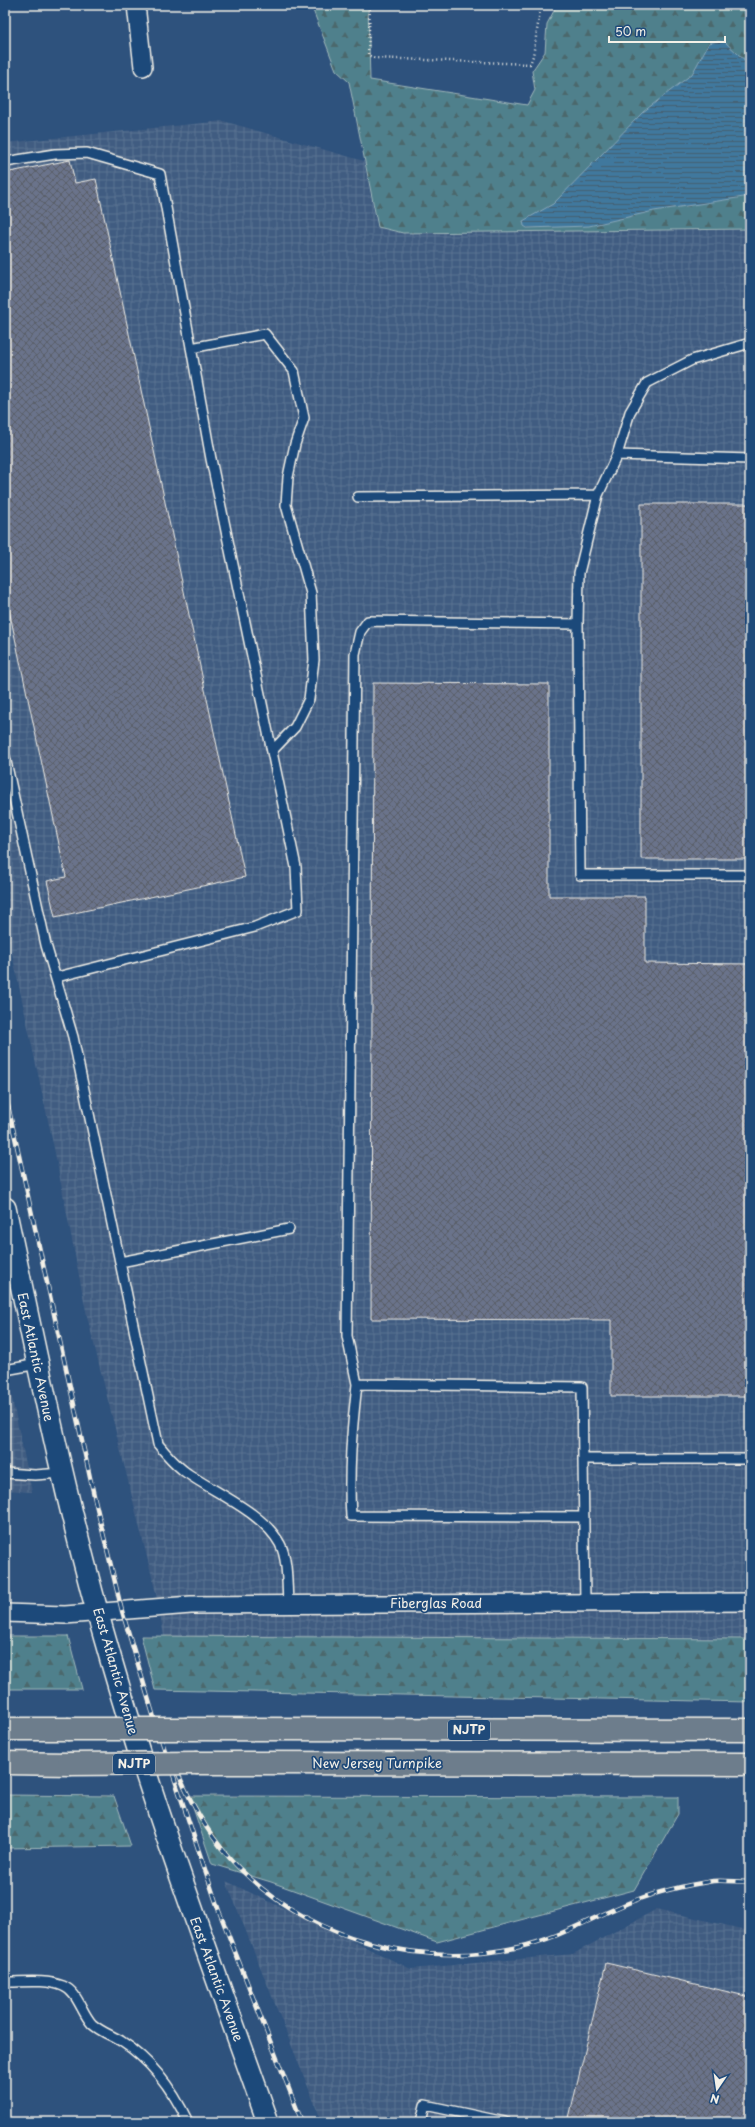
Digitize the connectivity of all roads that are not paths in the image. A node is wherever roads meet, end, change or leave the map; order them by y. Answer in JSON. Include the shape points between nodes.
{"nodes":[{"id":1,"x":136,"y":5,"type":"edge"},
{"id":2,"x":142,"y":67,"type":"dead end"},
{"id":3,"x":5,"y":162,"type":"edge"},
{"id":4,"x":750,"y":343,"type":"edge"},
{"id":5,"x":191,"y":348,"type":"junction"},
{"id":6,"x":617,"y":455,"type":"junction"},
{"id":7,"x":750,"y":459,"type":"edge"},
{"id":8,"x":598,"y":495,"type":"junction"},
{"id":9,"x":358,"y":497,"type":"dead end"},
{"id":10,"x":578,"y":624,"type":"junction"},
{"id":11,"x":272,"y":751,"type":"junction"},
{"id":12,"x":5,"y":757,"type":"edge"},
{"id":13,"x":750,"y":875,"type":"edge"},
{"id":14,"x":57,"y":977,"type":"junction"},
{"id":15,"x":5,"y":1208,"type":"edge"},
{"id":16,"x":289,"y":1229,"type":"dead end"},
{"id":17,"x":120,"y":1262,"type":"junction"},
{"id":18,"x":38,"y":1364,"type":"junction"},
{"id":19,"x":5,"y":1370,"type":"edge"},
{"id":20,"x":357,"y":1384,"type":"junction"},
{"id":21,"x":583,"y":1459,"type":"junction"},
{"id":22,"x":750,"y":1460,"type":"edge"},
{"id":23,"x":62,"y":1473,"type":"junction"},
{"id":24,"x":5,"y":1474,"type":"edge"},
{"id":25,"x":584,"y":1517,"type":"junction"},
{"id":26,"x":585,"y":1602,"type":"junction"},
{"id":27,"x":750,"y":1602,"type":"edge"},
{"id":28,"x":288,"y":1604,"type":"junction"},
{"id":29,"x":98,"y":1613,"type":"junction"},
{"id":30,"x":5,"y":1614,"type":"edge"},
{"id":31,"x":5,"y":1729,"type":"edge"},
{"id":32,"x":750,"y":1730,"type":"edge"},
{"id":33,"x":5,"y":1764,"type":"edge"},
{"id":34,"x":750,"y":1764,"type":"edge"},
{"id":35,"x":5,"y":1982,"type":"edge"},
{"id":36,"x":188,"y":2122,"type":"edge"},
{"id":37,"x":268,"y":2122,"type":"edge"},
{"id":38,"x":421,"y":2122,"type":"edge"},
{"id":39,"x":505,"y":2122,"type":"edge"}],
"edges":[{"from":1,"to":2,"type":"street"},
{"from":3,"to":5,"type":"lane","via":[[55,154],[87,153],[160,174]]},
{"from":4,"to":6,"type":"lane","via":[[692,360],[647,382],[630,412]]},
{"from":5,"to":11,"type":"lane","via":[[211,459]]},
{"from":5,"to":11,"type":"lane","via":[[265,334],[294,371],[304,418],[288,477],[286,505],[310,593],[314,660],[309,699],[295,726]]},
{"from":6,"to":7,"type":"lane"},
{"from":6,"to":8,"type":"lane"},
{"from":8,"to":9,"type":"lane"},
{"from":8,"to":10,"type":"lane","via":[[579,573]]},
{"from":10,"to":13,"type":"lane","via":[[580,875]]},
{"from":10,"to":20,"type":"lane","via":[[368,622],[360,632],[355,654],[346,1336]]},
{"from":11,"to":14,"type":"lane","via":[[296,867],[298,910],[255,927]]},
{"from":12,"to":14,"type":"lane","via":[[46,945]]},
{"from":14,"to":17,"type":"lane","via":[[73,1037]]},
{"from":15,"to":18,"type":"street","name":"East Atlantic Avenue"},
{"from":16,"to":17,"type":"lane"},
{"from":17,"to":28,"type":"lane","via":[[158,1444],[182,1470],[270,1529],[281,1545]]},
{"from":18,"to":19,"type":"lane"},
{"from":18,"to":23,"type":"street","name":"East Atlantic Avenue"},
{"from":20,"to":21,"type":"lane","via":[[582,1387]]},
{"from":20,"to":25,"type":"lane","via":[[350,1446],[351,1516]]},
{"from":21,"to":22,"type":"lane"},
{"from":21,"to":25,"type":"lane"},
{"from":23,"to":24,"type":"lane","via":[[35,1476]]},
{"from":23,"to":29,"type":"street","name":"East Atlantic Avenue"},
{"from":25,"to":26,"type":"lane"},
{"from":26,"to":27,"type":"street","name":"Fiberglas Road"},
{"from":26,"to":28,"type":"street","name":"Fiberglas Road"},
{"from":28,"to":29,"type":"street","name":"Fiberglas Road","via":[[190,1605]]},
{"from":29,"to":30,"type":"street","name":"Fiberglas Road"},
{"from":29,"to":37,"type":"street","name":"East Atlantic Avenue","via":[[163,1828]]},
{"from":31,"to":32,"type":"highway","number":"NJTP","bridge":true},
{"from":33,"to":34,"type":"highway","name":"New Jersey Turnpike","number":"NJTP","bridge":true},
{"from":35,"to":36,"type":"lane","via":[[47,1982],[72,1991],[92,2024],[105,2034],[120,2040],[152,2066],[177,2099]]},
{"from":38,"to":39,"type":"lane","via":[[425,2105]]}]}
